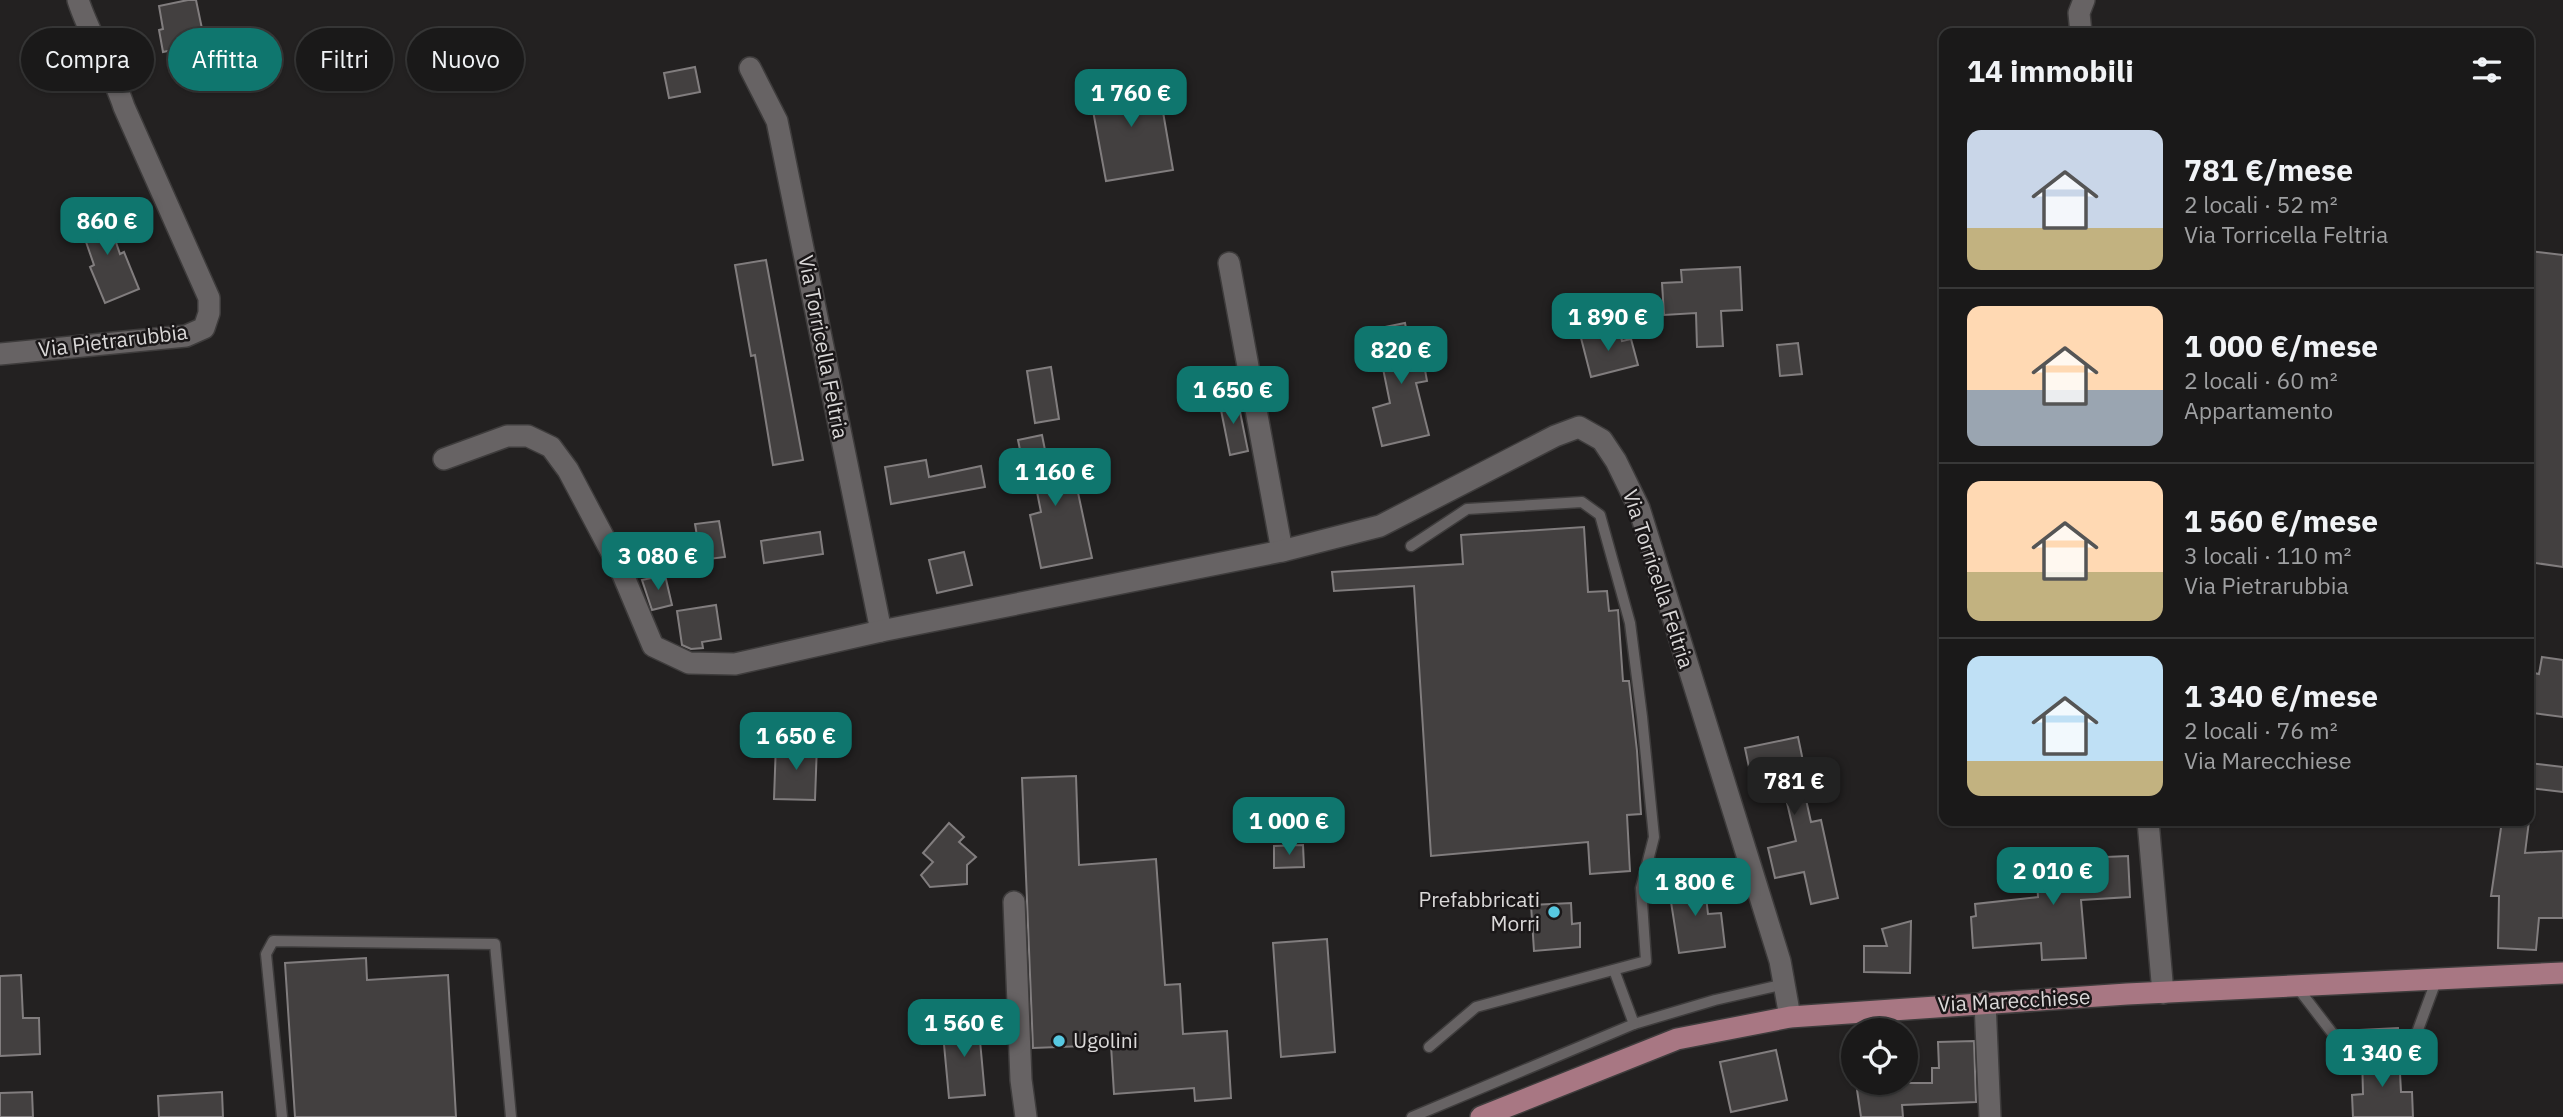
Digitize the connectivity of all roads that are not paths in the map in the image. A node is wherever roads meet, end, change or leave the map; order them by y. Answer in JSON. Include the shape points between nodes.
{"nodes":[{"id":1,"x":78,"y":0,"type":"edge"},
{"id":2,"x":2084,"y":0,"type":"edge"},
{"id":3,"x":2080,"y":28,"type":"edge"},
{"id":4,"x":750,"y":68,"type":"dead end"},
{"id":5,"x":1229,"y":263,"type":"dead end"},
{"id":6,"x":0,"y":354,"type":"edge"},
{"id":7,"x":444,"y":459,"type":"dead end"},
{"id":8,"x":1411,"y":546,"type":"dead end"},
{"id":9,"x":1282,"y":551,"type":"junction"},
{"id":10,"x":881,"y":631,"type":"junction"},
{"id":11,"x":2148,"y":826,"type":"edge"},
{"id":12,"x":1014,"y":902,"type":"dead end"},
{"id":13,"x":1614,"y":970,"type":"junction"},
{"id":14,"x":2563,"y":973,"type":"edge"},
{"id":15,"x":2436,"y":981,"type":"junction"},
{"id":16,"x":1785,"y":984,"type":"junction"},
{"id":17,"x":2297,"y":987,"type":"junction"},
{"id":18,"x":2163,"y":993,"type":"junction"},
{"id":19,"x":1985,"y":1002,"type":"junction"},
{"id":20,"x":1790,"y":1017,"type":"junction"},
{"id":21,"x":1634,"y":1024,"type":"junction"},
{"id":22,"x":1429,"y":1047,"type":"dead end"},
{"id":23,"x":282,"y":1117,"type":"edge"},
{"id":24,"x":511,"y":1117,"type":"edge"},
{"id":25,"x":1026,"y":1117,"type":"edge"},
{"id":26,"x":1412,"y":1117,"type":"edge"},
{"id":27,"x":1481,"y":1117,"type":"edge"},
{"id":28,"x":1990,"y":1117,"type":"edge"}],
"edges":[{"from":1,"to":6,"type":"street","name":"Via Pietrarubbia","via":[[209,298],[209,313],[204,328],[186,336]]},
{"from":2,"to":3,"type":"street"},
{"from":4,"to":10,"type":"street","name":"Via Torricella Feltria","via":[[777,121]]},
{"from":5,"to":9,"type":"street"},
{"from":7,"to":10,"type":"street","name":"Via Torricella Feltria","via":[[507,436],[528,436],[551,447],[621,570],[653,646],[689,663],[735,664]]},
{"from":8,"to":13,"type":"lane","via":[[1467,509],[1582,502],[1600,515],[1630,623],[1654,837],[1641,888],[1646,961]]},
{"from":9,"to":10,"type":"street","name":"Via Torricella Feltria"},
{"from":9,"to":16,"type":"street","name":"Via Torricella Feltria","via":[[1380,526],[1579,427],[1602,440],[1639,508]]},
{"from":11,"to":18,"type":"street"},
{"from":12,"to":25,"type":"street"},
{"from":13,"to":21,"type":"lane"},
{"from":13,"to":22,"type":"lane","via":[[1476,1007]]},
{"from":14,"to":15,"type":"main road","name":"Via Marecchiese"},
{"from":15,"to":17,"type":"main road","name":"Via Marecchiese"},
{"from":15,"to":17,"type":"lane","via":[[2412,1046],[2343,1047]]},
{"from":16,"to":20,"type":"street","name":"Via Torricella Feltria"},
{"from":16,"to":21,"type":"lane"},
{"from":17,"to":18,"type":"main road","name":"Via Marecchiese"},
{"from":18,"to":19,"type":"main road","name":"Via Marecchiese"},
{"from":19,"to":20,"type":"main road","name":"Via Marecchiese"},
{"from":19,"to":28,"type":"street"},
{"from":20,"to":27,"type":"main road","name":"Via Marecchiese","via":[[1677,1039]]},
{"from":21,"to":26,"type":"lane"},
{"from":23,"to":24,"type":"lane","via":[[266,954],[273,941],[495,944]]}]}
